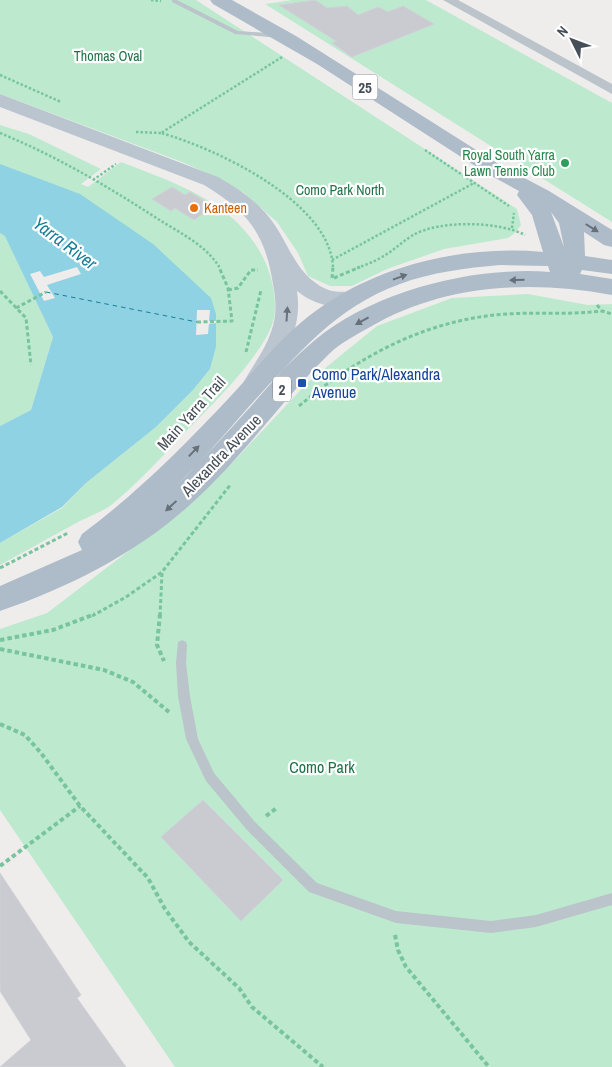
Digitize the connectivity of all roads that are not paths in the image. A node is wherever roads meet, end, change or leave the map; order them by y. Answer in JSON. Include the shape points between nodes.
{"nodes":[{"id":1,"x":220,"y":0,"type":"edge"},
{"id":2,"x":449,"y":0,"type":"edge"},
{"id":3,"x":174,"y":1,"type":"dead end"},
{"id":4,"x":276,"y":36,"type":"junction"},
{"id":5,"x":612,"y":90,"type":"edge"},
{"id":6,"x":0,"y":100,"type":"edge"},
{"id":7,"x":508,"y":178,"type":"junction"},
{"id":8,"x":542,"y":197,"type":"junction"},
{"id":9,"x":546,"y":219,"type":"junction"},
{"id":10,"x":612,"y":240,"type":"edge"},
{"id":11,"x":450,"y":263,"type":"junction"},
{"id":12,"x":272,"y":264,"type":"junction"},
{"id":13,"x":565,"y":267,"type":"junction"},
{"id":14,"x":612,"y":267,"type":"edge"},
{"id":15,"x":612,"y":287,"type":"edge"},
{"id":16,"x":352,"y":298,"type":"junction"},
{"id":17,"x":251,"y":389,"type":"junction"},
{"id":18,"x":36,"y":583,"type":"junction"},
{"id":19,"x":0,"y":598,"type":"edge"},
{"id":20,"x":182,"y":645,"type":"dead end"},
{"id":21,"x":612,"y":899,"type":"edge"}],
"edges":[{"from":1,"to":4,"type":"main road","number":"25"},
{"from":2,"to":5,"type":"street"},
{"from":3,"to":4,"type":"lane","via":[[237,33]]},
{"from":4,"to":7,"type":"main road","number":"25"},
{"from":6,"to":12,"type":"street","name":"Alexandra Avenue","via":[[212,181],[237,198],[269,231]]},
{"from":7,"to":8,"type":"main road","number":"25"},
{"from":7,"to":9,"type":"main road","number":"25","via":[[530,198]]},
{"from":8,"to":10,"type":"main road","one_way":true},
{"from":8,"to":13,"type":"main road","number":"25","via":[[560,210],[574,237]]},
{"from":9,"to":11,"type":"main road","number":"2","via":[[546,231],[530,242]]},
{"from":9,"to":13,"type":"main road","number":"25"},
{"from":11,"to":13,"type":"main road","name":"Alexandra Avenue","number":"2","via":[[502,258]]},
{"from":16,"to":11,"type":"main road","name":"Alexandra Avenue","number":"2","one_way":true,"via":[[412,272]]},
{"from":12,"to":16,"type":"street","name":"Alexandra Avenue","via":[[312,292],[331,299]]},
{"from":17,"to":12,"type":"street","name":"Alexandra Avenue","one_way":true,"via":[[287,320],[288,309]]},
{"from":13,"to":14,"type":"main road"},
{"from":13,"to":15,"type":"main road"},
{"from":13,"to":18,"type":"main road","name":"Alexandra Avenue","number":"2","one_way":true,"via":[[504,281],[438,290],[408,299],[353,326],[323,346],[216,464],[164,513],[98,555]]},
{"from":16,"to":17,"type":"main road","name":"Alexandra Avenue","number":"2","via":[[309,328]]},
{"from":18,"to":17,"type":"main road","name":"Alexandra Avenue","number":"2","one_way":true,"via":[[108,531],[145,499],[194,452]]},
{"from":18,"to":19,"type":"main road","name":"Alexandra Avenue","number":"2"},
{"from":20,"to":21,"type":"lane","via":[[181,663],[192,739],[210,777],[251,826],[313,888],[396,916],[491,927],[536,921]]}]}
